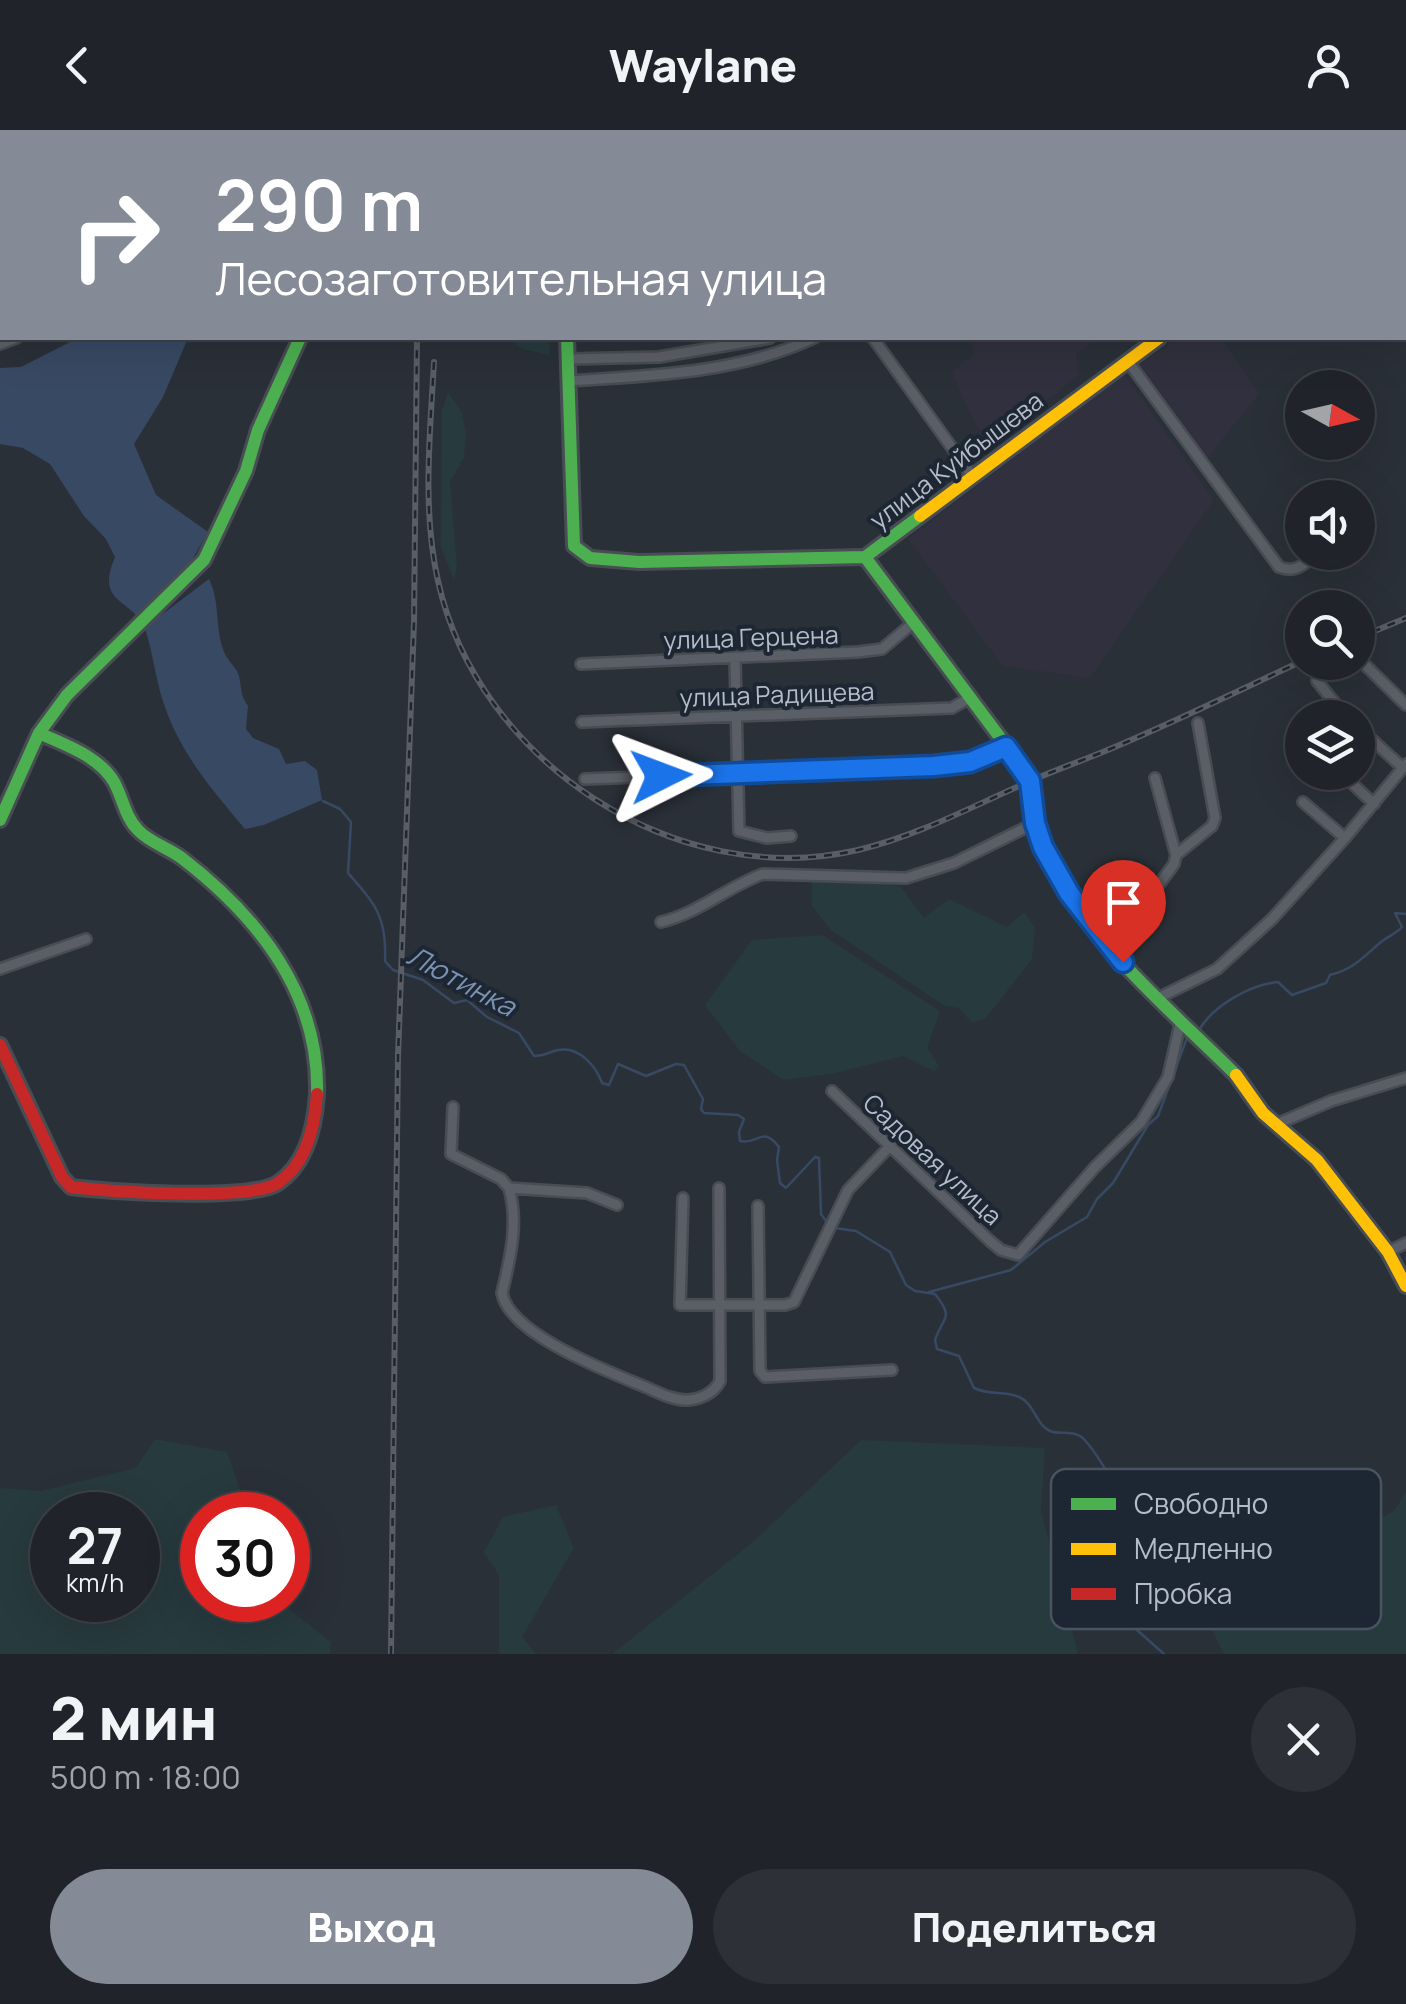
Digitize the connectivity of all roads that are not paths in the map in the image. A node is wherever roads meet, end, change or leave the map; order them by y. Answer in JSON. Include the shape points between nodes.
{"nodes":[{"id":1,"x":299,"y":340,"type":"edge"},
{"id":2,"x":567,"y":340,"type":"edge"},
{"id":3,"x":758,"y":340,"type":"edge"},
{"id":4,"x":809,"y":340,"type":"edge"},
{"id":5,"x":874,"y":340,"type":"edge"},
{"id":6,"x":1156,"y":340,"type":"edge"},
{"id":7,"x":568,"y":360,"type":"junction"},
{"id":8,"x":1127,"y":360,"type":"junction"},
{"id":9,"x":568,"y":381,"type":"junction"},
{"id":10,"x":973,"y":476,"type":"junction"},
{"id":11,"x":865,"y":556,"type":"junction"},
{"id":12,"x":1285,"y":569,"type":"edge"},
{"id":13,"x":914,"y":623,"type":"junction"},
{"id":14,"x":734,"y":659,"type":"junction"},
{"id":15,"x":581,"y":664,"type":"dead end"},
{"id":16,"x":1375,"y":675,"type":"edge"},
{"id":17,"x":1317,"y":681,"type":"dead end"},
{"id":18,"x":972,"y":697,"type":"junction"},
{"id":19,"x":1332,"y":700,"type":"edge"},
{"id":20,"x":1406,"y":705,"type":"edge"},
{"id":21,"x":737,"y":714,"type":"junction"},
{"id":22,"x":582,"y":722,"type":"dead end"},
{"id":23,"x":1198,"y":723,"type":"dead end"},
{"id":24,"x":39,"y":733,"type":"junction"},
{"id":25,"x":1375,"y":741,"type":"edge"},
{"id":26,"x":1006,"y":747,"type":"junction"},
{"id":27,"x":1404,"y":765,"type":"edge"},
{"id":28,"x":737,"y":772,"type":"junction"},
{"id":29,"x":1155,"y":778,"type":"dead end"},
{"id":30,"x":585,"y":779,"type":"dead end"},
{"id":31,"x":1359,"y":790,"type":"edge"},
{"id":32,"x":1304,"y":802,"type":"dead end"},
{"id":33,"x":1374,"y":804,"type":"junction"},
{"id":34,"x":0,"y":820,"type":"edge"},
{"id":35,"x":1035,"y":823,"type":"junction"},
{"id":36,"x":791,"y":836,"type":"dead end"},
{"id":37,"x":1346,"y":838,"type":"junction"},
{"id":38,"x":1176,"y":854,"type":"junction"},
{"id":39,"x":661,"y":922,"type":"dead end"},
{"id":40,"x":86,"y":939,"type":"dead end"},
{"id":41,"x":1107,"y":946,"type":"junction"},
{"id":42,"x":0,"y":969,"type":"edge"},
{"id":43,"x":1160,"y":997,"type":"junction"},
{"id":44,"x":1181,"y":1020,"type":"junction"},
{"id":45,"x":0,"y":1045,"type":"edge"},
{"id":46,"x":1406,"y":1078,"type":"edge"},
{"id":47,"x":832,"y":1091,"type":"dead end"},
{"id":48,"x":453,"y":1107,"type":"dead end"},
{"id":49,"x":1277,"y":1124,"type":"junction"},
{"id":50,"x":891,"y":1145,"type":"junction"},
{"id":51,"x":510,"y":1188,"type":"junction"},
{"id":52,"x":719,"y":1188,"type":"dead end"},
{"id":53,"x":683,"y":1198,"type":"dead end"},
{"id":54,"x":616,"y":1205,"type":"dead end"},
{"id":55,"x":758,"y":1206,"type":"dead end"},
{"id":56,"x":1406,"y":1243,"type":"edge"},
{"id":57,"x":1388,"y":1252,"type":"junction"},
{"id":58,"x":1406,"y":1286,"type":"edge"},
{"id":59,"x":722,"y":1306,"type":"junction"},
{"id":60,"x":759,"y":1306,"type":"junction"},
{"id":61,"x":892,"y":1370,"type":"dead end"}],
"edges":[{"from":1,"to":24,"type":"street","via":[[204,560],[67,695]]},
{"from":2,"to":7,"type":"street"},
{"from":3,"to":7,"type":"street","via":[[659,356]]},
{"from":4,"to":9,"type":"street","via":[[660,376]]},
{"from":5,"to":10,"type":"street"},
{"from":6,"to":8,"type":"street","name":"улица Куйбышева"},
{"from":7,"to":9,"type":"street"},
{"from":8,"to":10,"type":"street","name":"улица Куйбышева"},
{"from":8,"to":12,"type":"street"},
{"from":9,"to":11,"type":"street","name":"улица Куйбышева","via":[[574,546],[581,553],[638,562]]},
{"from":10,"to":11,"type":"street","name":"улица Куйбышева"},
{"from":11,"to":13,"type":"street"},
{"from":13,"to":14,"type":"street","name":"улица Герцена","via":[[882,648]]},
{"from":13,"to":18,"type":"street"},
{"from":14,"to":15,"type":"street","name":"улица Герцена"},
{"from":14,"to":21,"type":"street"},
{"from":16,"to":20,"type":"street"},
{"from":17,"to":19,"type":"street"},
{"from":18,"to":21,"type":"street","name":"улица Радищева","via":[[952,708]]},
{"from":18,"to":26,"type":"street"},
{"from":21,"to":22,"type":"street","name":"улица Радищева"},
{"from":21,"to":28,"type":"street"},
{"from":23,"to":38,"type":"street","via":[[1214,818]]},
{"from":24,"to":34,"type":"street"},
{"from":24,"to":45,"type":"street","via":[[110,774],[137,829],[216,886],[274,956],[304,1003],[311,1032],[318,1073],[310,1139],[272,1188],[71,1187]]},
{"from":25,"to":27,"type":"street"},
{"from":26,"to":28,"type":"street","via":[[970,762],[934,766]]},
{"from":26,"to":35,"type":"street","via":[[1030,781]]},
{"from":27,"to":33,"type":"street"},
{"from":28,"to":30,"type":"street"},
{"from":28,"to":36,"type":"street","via":[[740,831]]},
{"from":29,"to":38,"type":"street"},
{"from":31,"to":33,"type":"street"},
{"from":32,"to":37,"type":"street"},
{"from":33,"to":37,"type":"street"},
{"from":35,"to":39,"type":"street","via":[[954,863],[906,878],[762,874],[689,915]]},
{"from":35,"to":41,"type":"street","via":[[1069,893]]},
{"from":37,"to":43,"type":"street","via":[[1218,969]]},
{"from":38,"to":41,"type":"street","via":[[1156,890]]},
{"from":40,"to":42,"type":"street"},
{"from":41,"to":43,"type":"street"},
{"from":43,"to":44,"type":"street"},
{"from":44,"to":49,"type":"street"},
{"from":44,"to":50,"type":"street","name":"Садовая улица","via":[[1168,1076],[1140,1122],[1018,1255],[1002,1250]]},
{"from":46,"to":49,"type":"street"},
{"from":47,"to":50,"type":"street","name":"Садовая улица"},
{"from":48,"to":51,"type":"street","via":[[451,1154]]},
{"from":49,"to":57,"type":"street","via":[[1317,1160]]},
{"from":50,"to":60,"type":"street","via":[[848,1190],[794,1302]]},
{"from":51,"to":54,"type":"street","via":[[587,1193]]},
{"from":51,"to":59,"type":"street","via":[[512,1254],[502,1299],[556,1347],[674,1398],[706,1396],[720,1381]]},
{"from":52,"to":59,"type":"street"},
{"from":53,"to":59,"type":"street","via":[[680,1304]]},
{"from":55,"to":60,"type":"street"},
{"from":56,"to":57,"type":"street"},
{"from":57,"to":58,"type":"street"},
{"from":59,"to":60,"type":"street"},
{"from":60,"to":61,"type":"street","via":[[765,1377]]}]}
